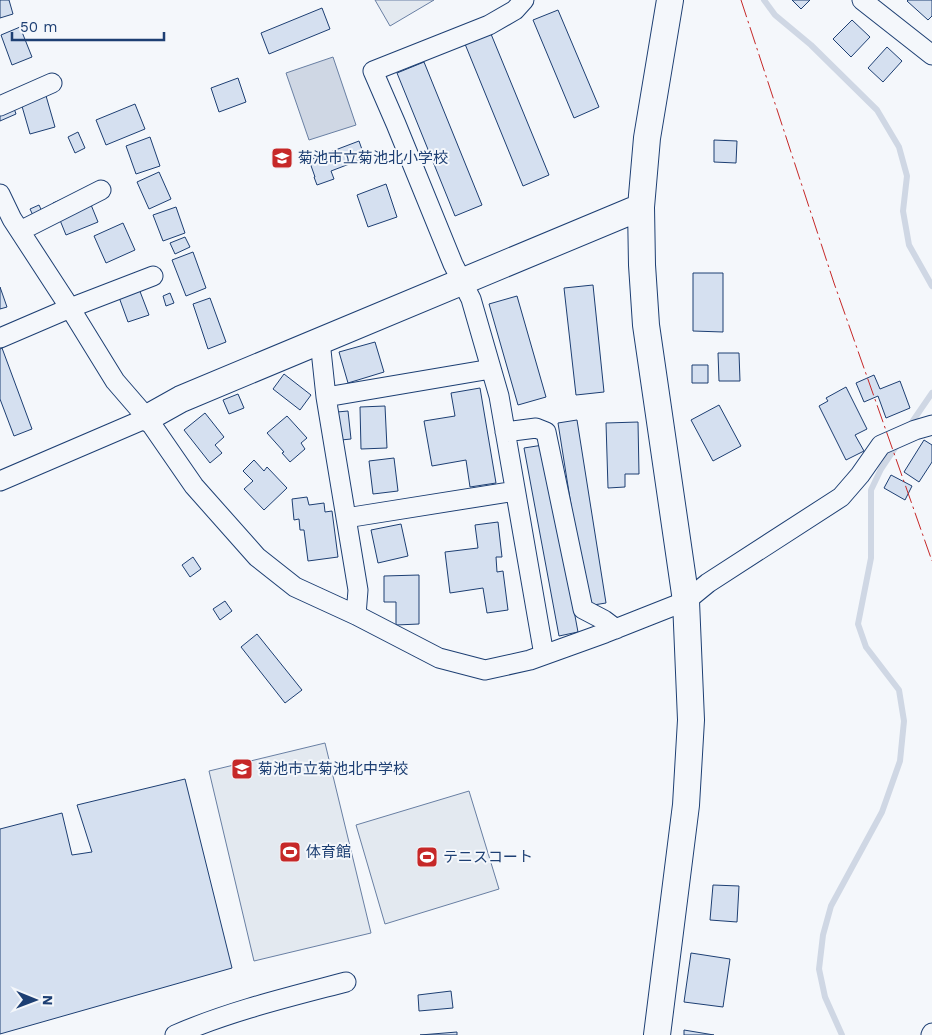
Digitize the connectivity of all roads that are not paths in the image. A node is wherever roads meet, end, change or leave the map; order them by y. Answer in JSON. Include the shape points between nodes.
{"nodes":[{"id":1,"x":524,"y":0,"type":"edge"},
{"id":2,"x":670,"y":0,"type":"edge"},
{"id":3,"x":862,"y":0,"type":"edge"},
{"id":4,"x":932,"y":55,"type":"edge"},
{"id":5,"x":52,"y":83,"type":"dead end"},
{"id":6,"x":0,"y":106,"type":"edge"},
{"id":7,"x":101,"y":190,"type":"dead end"},
{"id":8,"x":0,"y":194,"type":"edge"},
{"id":9,"x":641,"y":207,"type":"junction"},
{"id":10,"x":11,"y":225,"type":"edge"},
{"id":11,"x":153,"y":276,"type":"dead end"},
{"id":12,"x":463,"y":282,"type":"junction"},
{"id":13,"x":70,"y":308,"type":"junction"},
{"id":14,"x":0,"y":338,"type":"edge"},
{"id":15,"x":320,"y":341,"type":"junction"},
{"id":16,"x":491,"y":369,"type":"junction"},
{"id":17,"x":326,"y":397,"type":"junction"},
{"id":18,"x":147,"y":418,"type":"junction"},
{"id":19,"x":932,"y":425,"type":"edge"},
{"id":20,"x":505,"y":432,"type":"junction"},
{"id":21,"x":0,"y":481,"type":"edge"},
{"id":22,"x":515,"y":491,"type":"junction"},
{"id":23,"x":346,"y":518,"type":"junction"},
{"id":24,"x":686,"y":601,"type":"junction"},
{"id":25,"x":356,"y":615,"type":"junction"},
{"id":26,"x":616,"y":628,"type":"junction"},
{"id":27,"x":544,"y":655,"type":"junction"},
{"id":28,"x":346,"y":982,"type":"dead end"},
{"id":29,"x":175,"y":1035,"type":"edge"},
{"id":30,"x":657,"y":1035,"type":"edge"}],
"edges":[{"from":1,"to":12,"type":"street","via":[[515,10],[488,25],[373,71]]},
{"from":2,"to":9,"type":"street","via":[[647,138]]},
{"from":3,"to":4,"type":"street"},
{"from":5,"to":6,"type":"street"},
{"from":7,"to":10,"type":"street"},
{"from":8,"to":10,"type":"street"},
{"from":9,"to":12,"type":"street"},
{"from":9,"to":24,"type":"street","via":[[646,326]]},
{"from":10,"to":13,"type":"street"},
{"from":11,"to":13,"type":"street"},
{"from":12,"to":15,"type":"street"},
{"from":12,"to":16,"type":"street"},
{"from":13,"to":14,"type":"street"},
{"from":13,"to":18,"type":"street","via":[[115,380]]},
{"from":15,"to":17,"type":"street"},
{"from":15,"to":18,"type":"street","via":[[181,398]]},
{"from":16,"to":17,"type":"street"},
{"from":16,"to":20,"type":"street"},
{"from":17,"to":23,"type":"street"},
{"from":18,"to":21,"type":"street"},
{"from":18,"to":25,"type":"street","via":[[194,486],[257,557],[295,588]]},
{"from":19,"to":24,"type":"street","via":[[881,445],[841,497],[708,583]]},
{"from":20,"to":22,"type":"street"},
{"from":20,"to":26,"type":"street","via":[[536,428],[546,432],[583,609]]},
{"from":22,"to":23,"type":"street"},
{"from":22,"to":27,"type":"street"},
{"from":23,"to":25,"type":"street","via":[[358,590]]},
{"from":24,"to":26,"type":"street"},
{"from":24,"to":30,"type":"street","via":[[692,720],[686,805]]},
{"from":25,"to":27,"type":"street","via":[[440,658],[485,670]]},
{"from":26,"to":27,"type":"street"},
{"from":28,"to":29,"type":"street","via":[[200,1024]]}]}
